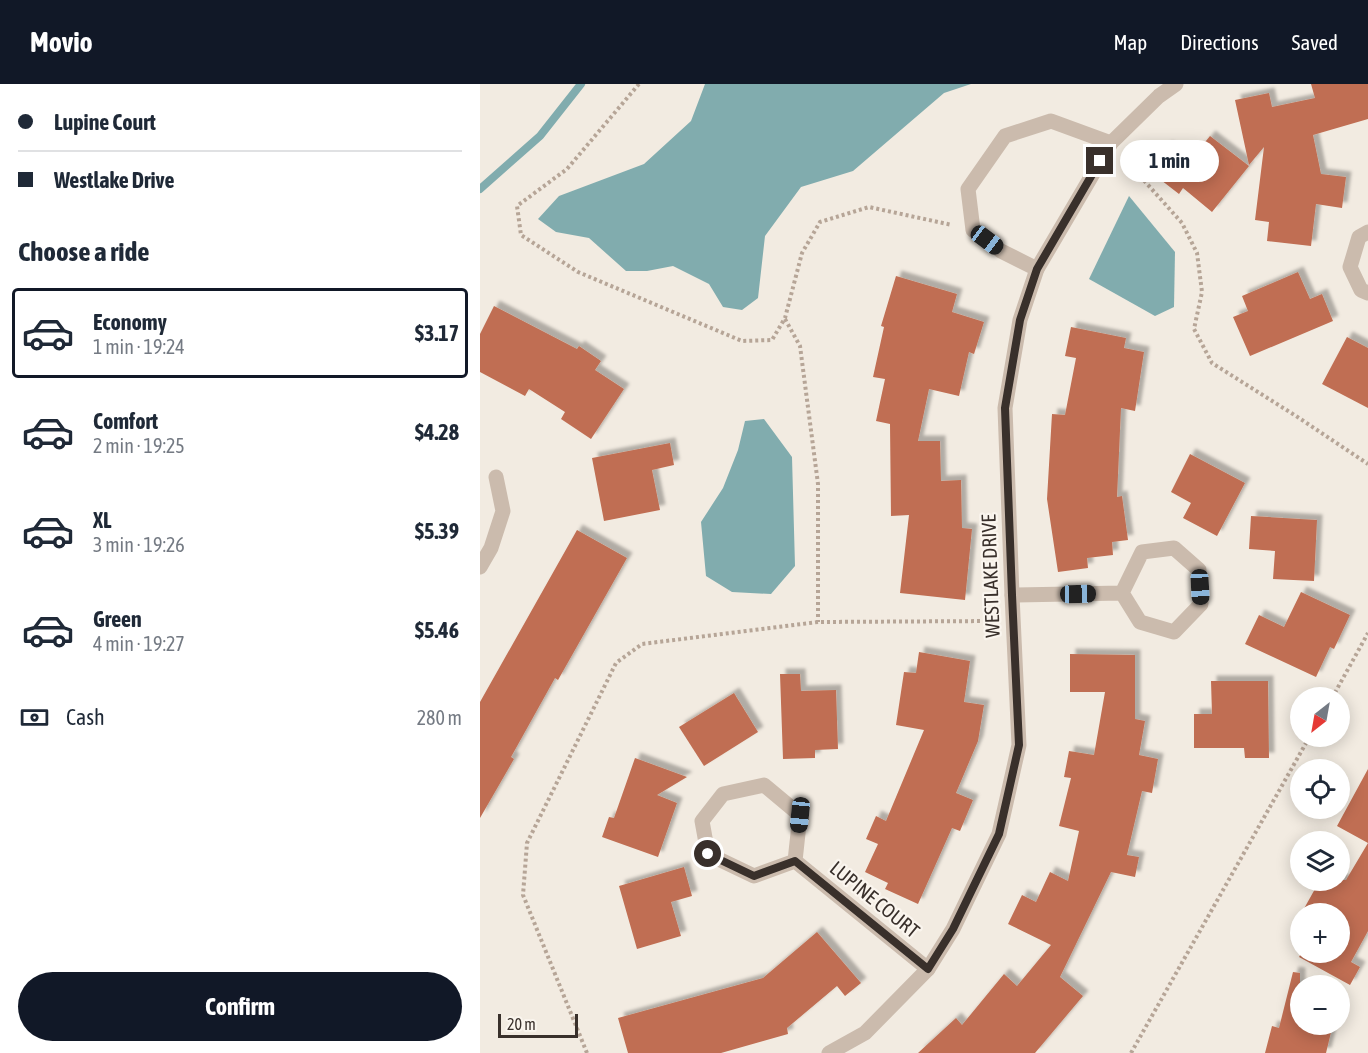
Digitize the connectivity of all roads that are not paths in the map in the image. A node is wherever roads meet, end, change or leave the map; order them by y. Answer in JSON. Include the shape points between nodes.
{"nodes":[{"id":1,"x":1176,"y":84,"type":"edge"},
{"id":2,"x":1111,"y":143,"type":"junction"},
{"id":3,"x":1368,"y":232,"type":"edge"},
{"id":4,"x":1037,"y":269,"type":"junction"},
{"id":5,"x":1368,"y":293,"type":"edge"},
{"id":6,"x":496,"y":477,"type":"dead end"},
{"id":7,"x":480,"y":567,"type":"edge"},
{"id":8,"x":1122,"y":593,"type":"junction"},
{"id":9,"x":1012,"y":595,"type":"junction"},
{"id":10,"x":795,"y":861,"type":"junction"},
{"id":11,"x":928,"y":969,"type":"junction"},
{"id":12,"x":829,"y":1053,"type":"edge"}],
"edges":[{"from":1,"to":2,"type":"street","name":"WESTLAKE DRIVE"},
{"from":2,"to":4,"type":"street","name":"WESTLAKE DRIVE"},
{"from":2,"to":4,"type":"street","via":[[1051,121],[1005,135],[968,189],[973,230],[1001,251]]},
{"from":3,"to":5,"type":"street","via":[[1359,237],[1350,267],[1361,290]]},
{"from":4,"to":9,"type":"street","name":"WESTLAKE DRIVE","via":[[1020,320],[1005,408]]},
{"from":6,"to":7,"type":"street","via":[[503,511]]},
{"from":8,"to":8,"type":"street","via":[[1140,622],[1174,632],[1201,604],[1200,570],[1174,548],[1142,552]]},
{"from":8,"to":9,"type":"street"},
{"from":9,"to":11,"type":"street","name":"WESTLAKE DRIVE","via":[[1019,745],[999,834],[953,929]]},
{"from":10,"to":10,"type":"street","via":[[800,815],[764,785],[723,794],[702,821],[708,854],[754,876]]},
{"from":10,"to":11,"type":"street","name":"LUPINE COURT"},
{"from":11,"to":12,"type":"street","name":"WESTLAKE DRIVE","via":[[865,1033]]}]}
